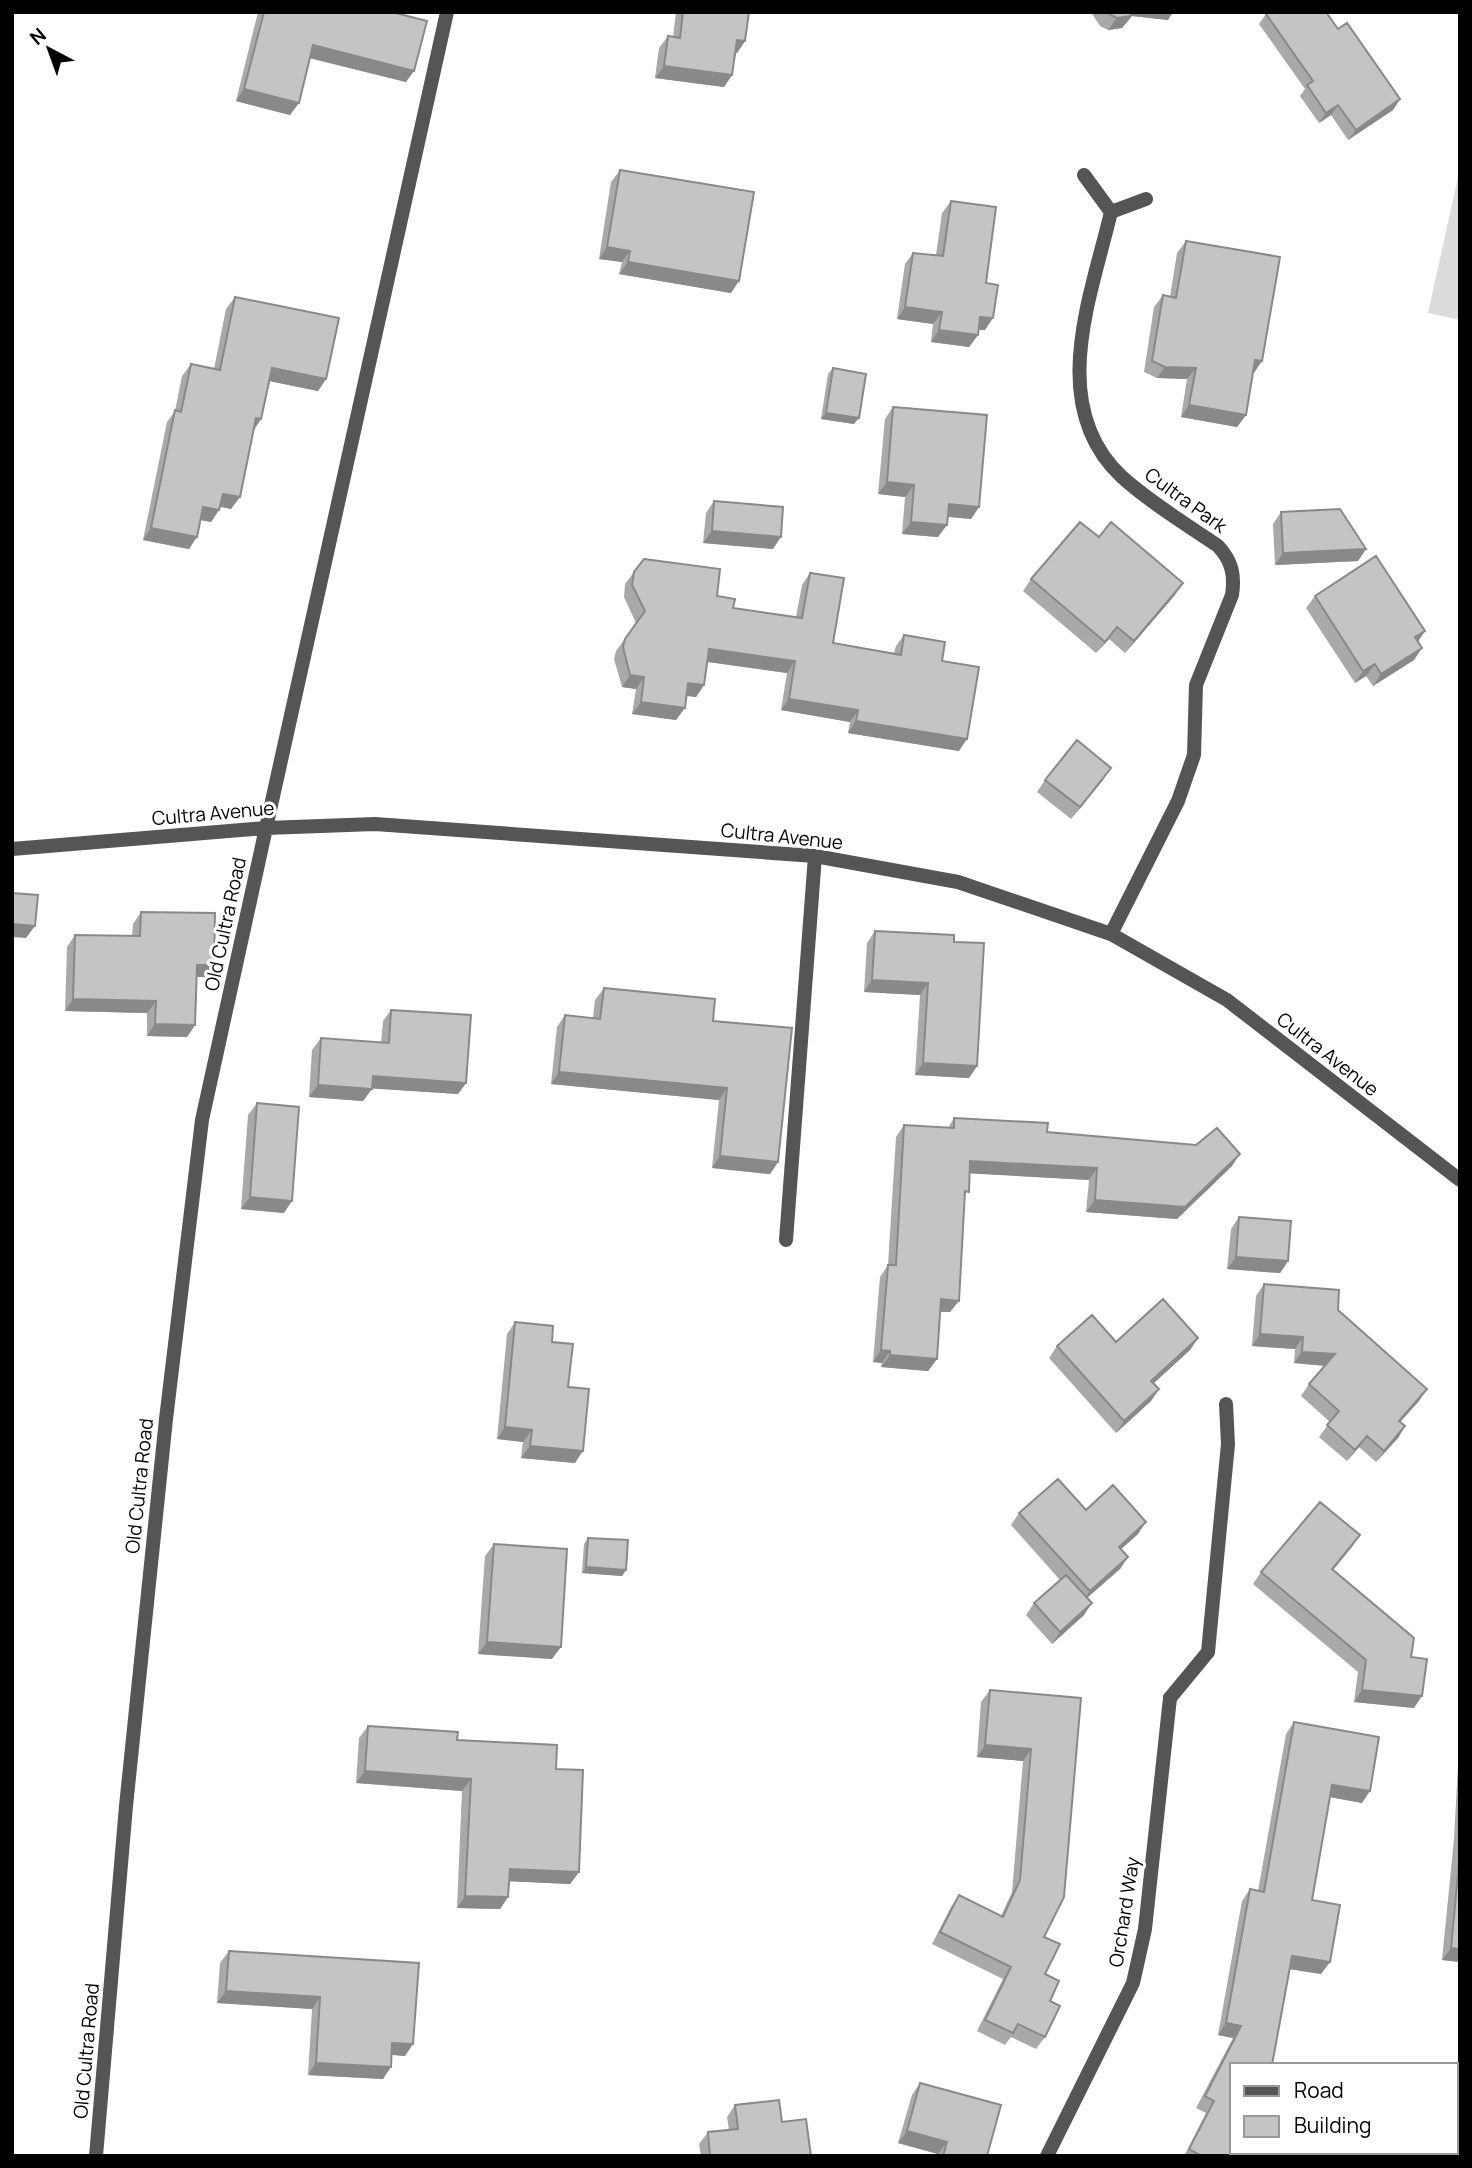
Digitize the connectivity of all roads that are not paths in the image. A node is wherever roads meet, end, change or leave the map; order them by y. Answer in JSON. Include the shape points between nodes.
{"nodes":[{"id":1,"x":447,"y":12,"type":"edge"},
{"id":2,"x":1084,"y":175,"type":"dead end"},
{"id":3,"x":1146,"y":199,"type":"dead end"},
{"id":4,"x":1111,"y":212,"type":"junction"},
{"id":5,"x":266,"y":828,"type":"junction"},
{"id":6,"x":12,"y":849,"type":"edge"},
{"id":7,"x":815,"y":856,"type":"junction"},
{"id":8,"x":1111,"y":933,"type":"junction"},
{"id":9,"x":1460,"y":1180,"type":"edge"},
{"id":10,"x":786,"y":1240,"type":"dead end"},
{"id":11,"x":1226,"y":1404,"type":"dead end"},
{"id":12,"x":96,"y":2156,"type":"edge"},
{"id":13,"x":1047,"y":2156,"type":"edge"}],
"edges":[{"from":1,"to":5,"type":"street","name":"Old Cultra Road"},
{"from":2,"to":4,"type":"street"},
{"from":3,"to":4,"type":"street"},
{"from":4,"to":8,"type":"street","name":"Cultra Park","via":[[1080,344],[1083,411],[1091,433],[1120,475],[1218,546],[1228,556],[1234,582],[1196,685],[1194,755]]},
{"from":5,"to":6,"type":"street","name":"Cultra Avenue"},
{"from":5,"to":7,"type":"street","name":"Cultra Avenue","via":[[375,824]]},
{"from":5,"to":12,"type":"street","name":"Old Cultra Road","via":[[202,1120],[128,1778]]},
{"from":7,"to":8,"type":"street","name":"Cultra Avenue","via":[[958,881]]},
{"from":7,"to":10,"type":"street"},
{"from":8,"to":9,"type":"street","name":"Cultra Avenue","via":[[1227,1000]]},
{"from":11,"to":13,"type":"street","name":"Orchard Way","via":[[1228,1444],[1208,1652],[1170,1698],[1145,1929],[1132,1983]]}]}
